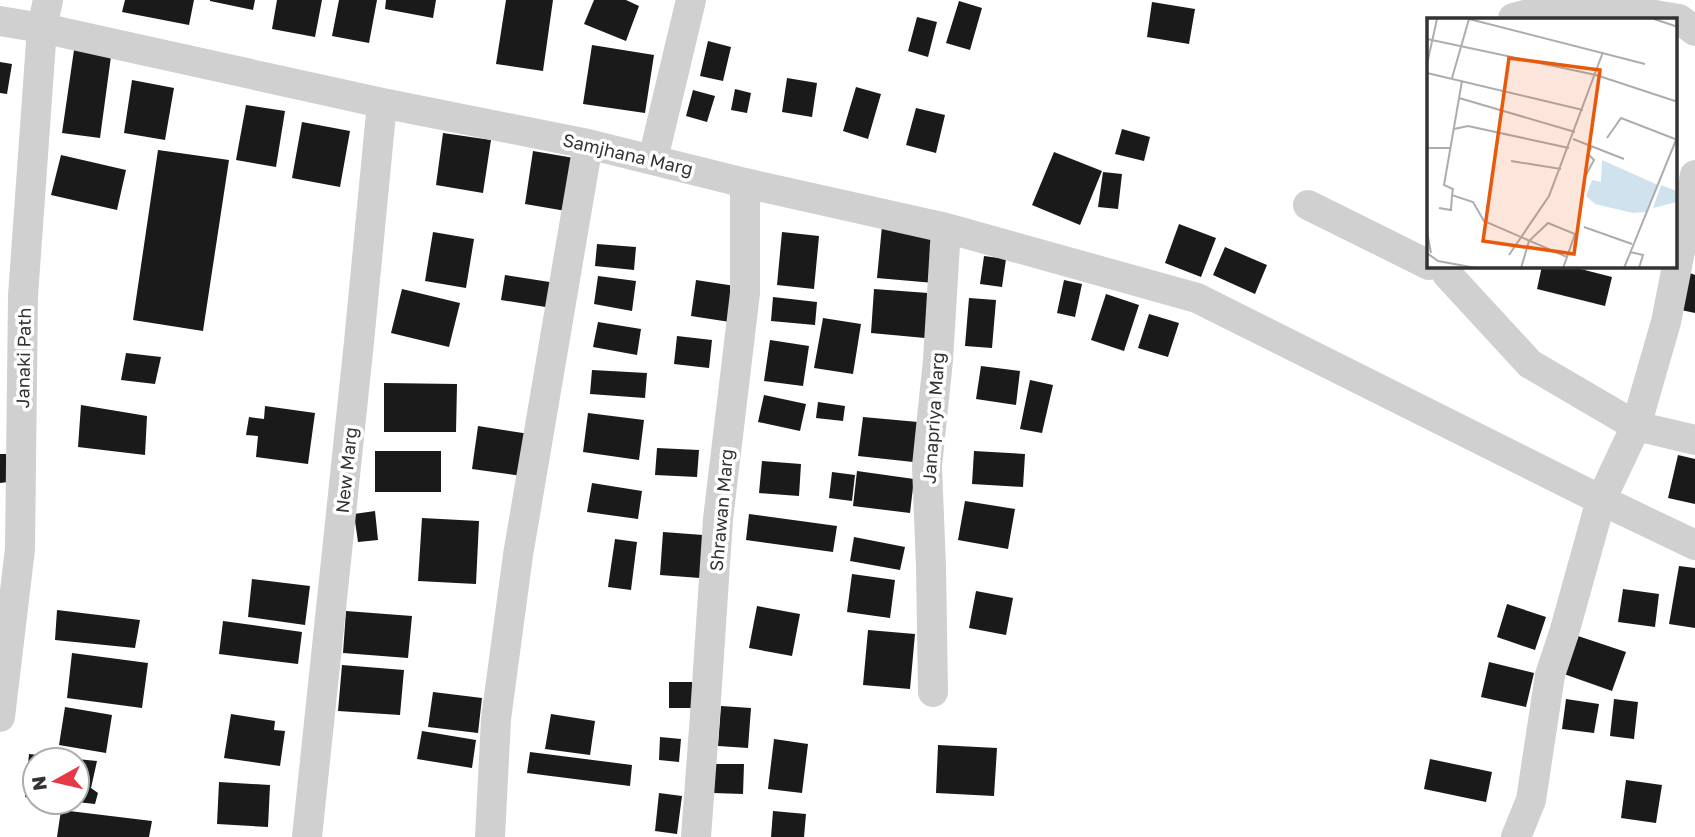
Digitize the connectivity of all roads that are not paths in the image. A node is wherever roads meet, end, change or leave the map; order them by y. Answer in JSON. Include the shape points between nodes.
{"nodes":[{"id":1,"x":691,"y":0,"type":"edge"},
{"id":2,"x":45,"y":14,"type":"edge"},
{"id":3,"x":1513,"y":18,"type":"edge"},
{"id":4,"x":1673,"y":18,"type":"edge"},
{"id":5,"x":1678,"y":19,"type":"edge"},
{"id":6,"x":0,"y":21,"type":"edge"},
{"id":7,"x":1695,"y":31,"type":"edge"},
{"id":8,"x":382,"y":103,"type":"junction"},
{"id":9,"x":588,"y":144,"type":"junction"},
{"id":10,"x":653,"y":159,"type":"junction"},
{"id":11,"x":1695,"y":175,"type":"edge"},
{"id":12,"x":745,"y":183,"type":"junction"},
{"id":13,"x":1308,"y":205,"type":"dead end"},
{"id":14,"x":946,"y":228,"type":"junction"},
{"id":15,"x":1678,"y":261,"type":"edge"},
{"id":16,"x":1427,"y":262,"type":"edge"},
{"id":17,"x":1439,"y":268,"type":"edge"},
{"id":18,"x":1677,"y":268,"type":"edge"},
{"id":19,"x":1636,"y":426,"type":"junction"},
{"id":20,"x":1695,"y":440,"type":"edge"},
{"id":21,"x":1601,"y":500,"type":"junction"},
{"id":22,"x":1695,"y":545,"type":"edge"},
{"id":23,"x":933,"y":692,"type":"dead end"},
{"id":24,"x":0,"y":717,"type":"edge"},
{"id":25,"x":307,"y":837,"type":"edge"},
{"id":26,"x":490,"y":837,"type":"edge"},
{"id":27,"x":696,"y":837,"type":"edge"},
{"id":28,"x":1517,"y":837,"type":"edge"}],
"edges":[{"from":1,"to":10,"type":"street"},
{"from":2,"to":6,"type":"street","name":"Samjhana Marg"},
{"from":2,"to":8,"type":"street","name":"Samjhana Marg"},
{"from":2,"to":24,"type":"street","name":"Janaki Path","via":[[23,296],[20,550]]},
{"from":3,"to":4,"type":"street","via":[[1576,2]]},
{"from":5,"to":7,"type":"street"},
{"from":8,"to":9,"type":"street","name":"Samjhana Marg"},
{"from":8,"to":25,"type":"street","name":"New Marg"},
{"from":9,"to":10,"type":"street","name":"Samjhana Marg"},
{"from":9,"to":26,"type":"street","via":[[518,555],[496,719]]},
{"from":10,"to":12,"type":"street","name":"Samjhana Marg"},
{"from":11,"to":15,"type":"street"},
{"from":12,"to":14,"type":"street","name":"Samjhana Marg"},
{"from":12,"to":27,"type":"street","name":"Shrawan Marg","via":[[745,293],[718,519]]},
{"from":13,"to":16,"type":"street"},
{"from":14,"to":21,"type":"street","name":"Samjhana Marg","via":[[1197,298]]},
{"from":14,"to":23,"type":"street","name":"Janapriya Marg","via":[[927,466]]},
{"from":17,"to":19,"type":"street","via":[[1530,364]]},
{"from":18,"to":19,"type":"street"},
{"from":19,"to":20,"type":"street"},
{"from":19,"to":21,"type":"street"},
{"from":21,"to":22,"type":"street","name":"Samjhana Marg"},
{"from":21,"to":28,"type":"street","via":[[1549,675],[1531,800]]}]}
